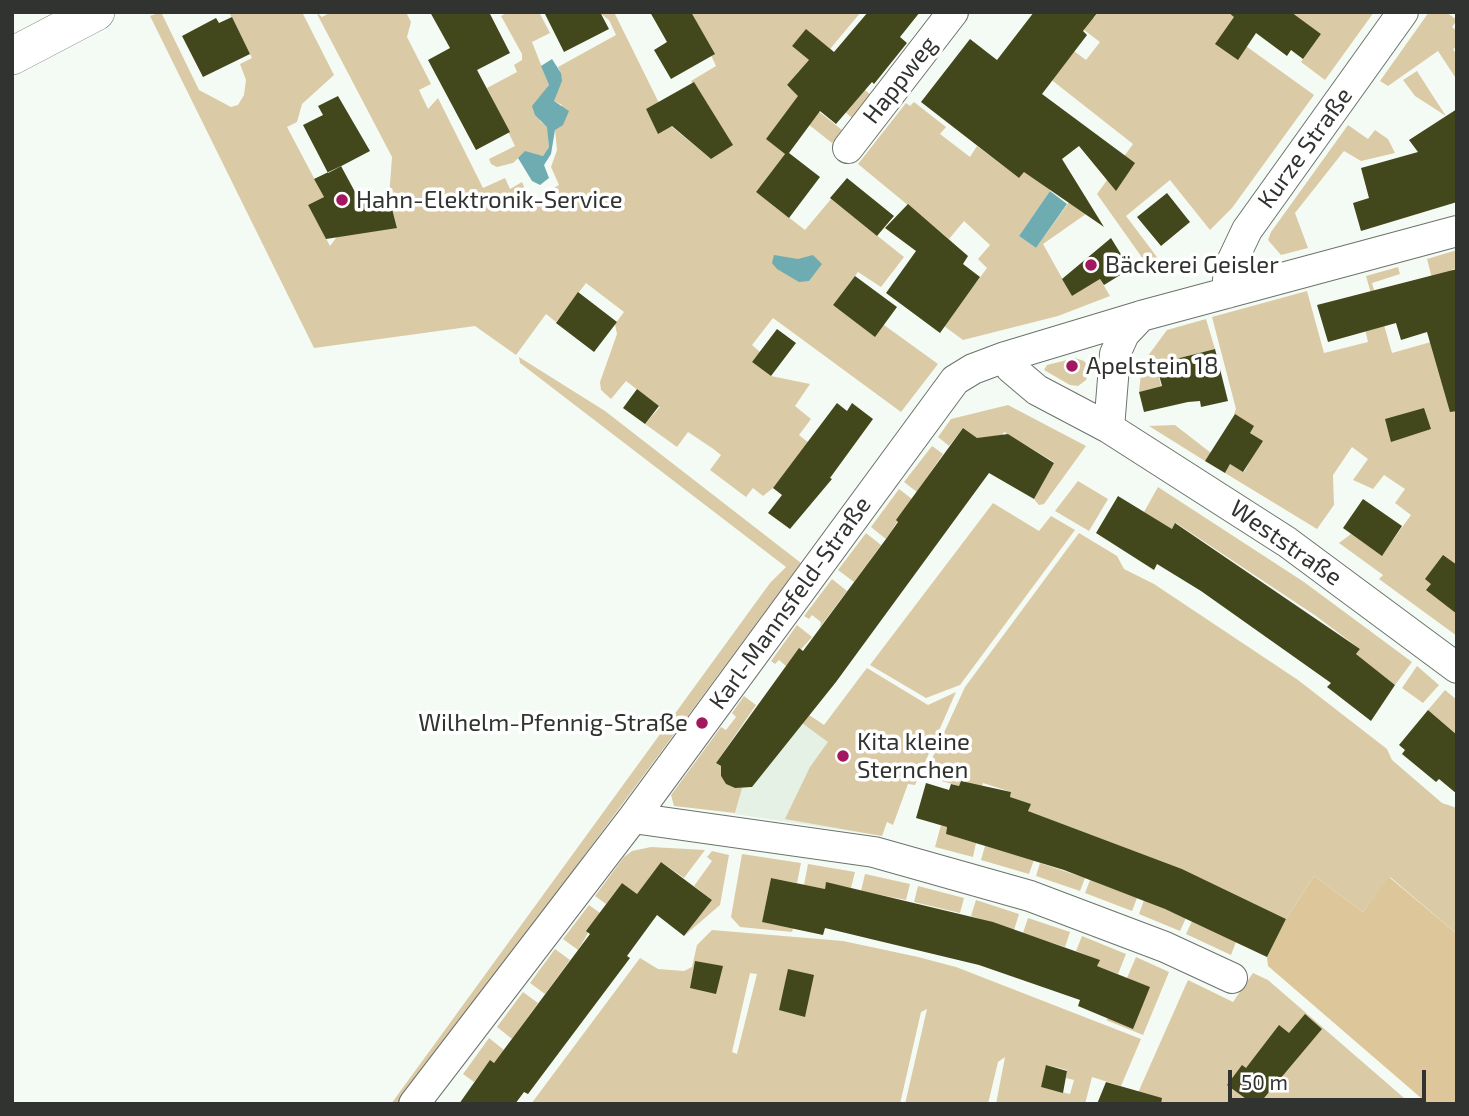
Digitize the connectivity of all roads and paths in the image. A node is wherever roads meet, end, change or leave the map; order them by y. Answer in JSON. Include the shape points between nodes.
{"nodes":[{"id":1,"x":96,"y":12,"type":"edge"},
{"id":2,"x":953,"y":12,"type":"edge"},
{"id":3,"x":1403,"y":12,"type":"edge"},
{"id":4,"x":54,"y":21,"type":"edge"},
{"id":5,"x":12,"y":56,"type":"edge"},
{"id":6,"x":848,"y":148,"type":"dead end"},
{"id":7,"x":1457,"y":231,"type":"edge"},
{"id":8,"x":1227,"y":293,"type":"junction"},
{"id":9,"x":1141,"y":316,"type":"junction"},
{"id":10,"x":1005,"y":357,"type":"junction"},
{"id":11,"x":1109,"y":428,"type":"junction"},
{"id":12,"x":1457,"y":668,"type":"edge"},
{"id":13,"x":633,"y":818,"type":"junction"},
{"id":14,"x":1231,"y":978,"type":"dead end"},
{"id":15,"x":414,"y":1104,"type":"edge"}],
"edges":[{"from":1,"to":4,"type":"street"},
{"from":2,"to":6,"type":"street","name":"Happweg"},
{"from":3,"to":8,"type":"street","name":"Kurze Straße","via":[[1247,230],[1229,268]]},
{"from":4,"to":5,"type":"street"},
{"from":7,"to":8,"type":"street","name":"Karl-Mannsfeld-Straße"},
{"from":8,"to":9,"type":"street","name":"Karl-Mannsfeld-Straße"},
{"from":9,"to":10,"type":"street","name":"Karl-Mannsfeld-Straße"},
{"from":9,"to":11,"type":"street","via":[[1124,334],[1115,354]]},
{"from":10,"to":11,"type":"street","name":"Weststraße","via":[[1037,390]]},
{"from":10,"to":13,"type":"street","name":"Karl-Mannsfeld-Straße","via":[[955,380]]},
{"from":11,"to":12,"type":"street","name":"Weststraße","via":[[1287,542]]},
{"from":13,"to":14,"type":"street","via":[[874,852],[1030,896],[1165,947]]},
{"from":13,"to":15,"type":"street","name":"Karl-Mannsfeld-Straße"}]}
